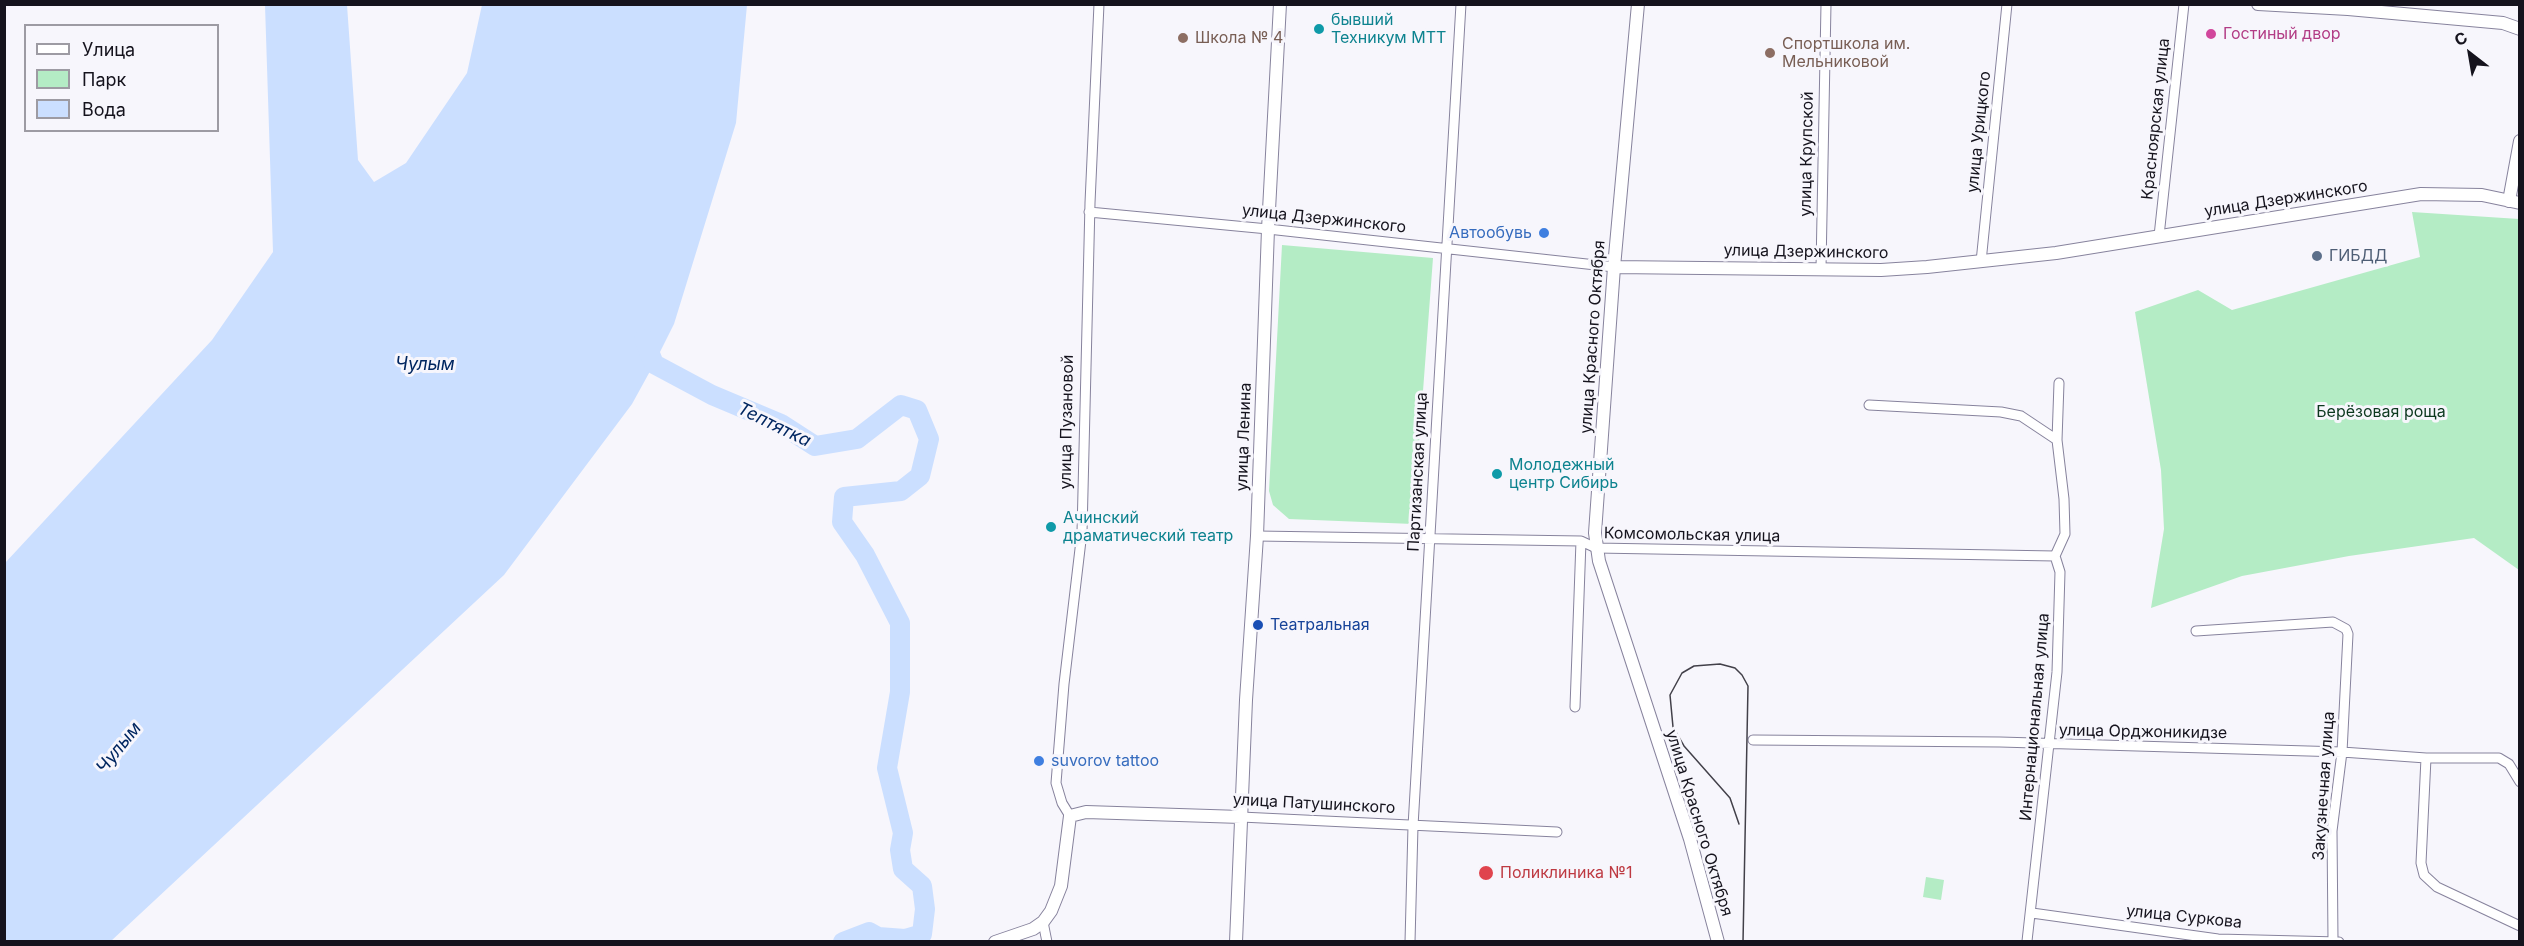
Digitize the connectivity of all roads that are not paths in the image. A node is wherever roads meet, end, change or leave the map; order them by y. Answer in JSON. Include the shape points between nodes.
{"nodes":[{"id":1,"x":1099,"y":4,"type":"edge"},
{"id":2,"x":1280,"y":4,"type":"edge"},
{"id":3,"x":1461,"y":4,"type":"edge"},
{"id":4,"x":1638,"y":4,"type":"edge"},
{"id":5,"x":1826,"y":4,"type":"edge"},
{"id":6,"x":2007,"y":4,"type":"edge"},
{"id":7,"x":2184,"y":4,"type":"edge"},
{"id":8,"x":2258,"y":4,"type":"edge"},
{"id":9,"x":2363,"y":8,"type":"edge"},
{"id":10,"x":2520,"y":29,"type":"edge"},
{"id":11,"x":2520,"y":141,"type":"edge"},
{"id":12,"x":2514,"y":202,"type":"edge"},
{"id":13,"x":1089,"y":212,"type":"junction"},
{"id":14,"x":1268,"y":229,"type":"junction"},
{"id":15,"x":2159,"y":236,"type":"junction"},
{"id":16,"x":1446,"y":249,"type":"junction"},
{"id":17,"x":1981,"y":262,"type":"junction"},
{"id":18,"x":1614,"y":267,"type":"junction"},
{"id":19,"x":1821,"y":268,"type":"junction"},
{"id":20,"x":2059,"y":383,"type":"dead end"},
{"id":21,"x":1869,"y":405,"type":"dead end"},
{"id":22,"x":2057,"y":440,"type":"junction"},
{"id":23,"x":1257,"y":536,"type":"junction"},
{"id":24,"x":1430,"y":537,"type":"junction"},
{"id":25,"x":1581,"y":541,"type":"junction"},
{"id":26,"x":1596,"y":548,"type":"junction"},
{"id":27,"x":2055,"y":556,"type":"junction"},
{"id":28,"x":2196,"y":631,"type":"dead end"},
{"id":29,"x":1575,"y":707,"type":"dead end"},
{"id":30,"x":1753,"y":740,"type":"dead end"},
{"id":31,"x":2050,"y":744,"type":"junction"},
{"id":32,"x":2342,"y":752,"type":"junction"},
{"id":33,"x":2426,"y":758,"type":"junction"},
{"id":34,"x":2520,"y":782,"type":"edge"},
{"id":35,"x":1070,"y":816,"type":"junction"},
{"id":36,"x":1241,"y":817,"type":"junction"},
{"id":37,"x":1413,"y":826,"type":"junction"},
{"id":38,"x":1557,"y":832,"type":"dead end"},
{"id":39,"x":2032,"y":913,"type":"junction"},
{"id":40,"x":1043,"y":922,"type":"junction"},
{"id":41,"x":2520,"y":926,"type":"edge"},
{"id":42,"x":2336,"y":941,"type":"edge"},
{"id":43,"x":996,"y":942,"type":"edge"},
{"id":44,"x":1047,"y":942,"type":"edge"},
{"id":45,"x":1236,"y":942,"type":"edge"},
{"id":46,"x":1410,"y":942,"type":"edge"},
{"id":47,"x":1718,"y":942,"type":"edge"},
{"id":48,"x":2027,"y":942,"type":"edge"}],
"edges":[{"from":1,"to":13,"type":"street","name":"улица Пузановой"},
{"from":2,"to":14,"type":"main road","name":"улица Ленина"},
{"from":3,"to":16,"type":"street","name":"Партизанская улица"},
{"from":4,"to":18,"type":"main road","name":"улица Красного Октября"},
{"from":5,"to":19,"type":"street","name":"улица Крупской"},
{"from":6,"to":17,"type":"street","name":"улица Урицкого"},
{"from":7,"to":15,"type":"street","name":"Красноярская улица"},
{"from":8,"to":9,"type":"main road"},
{"from":9,"to":10,"type":"main road","via":[[2503,23]]},
{"from":11,"to":12,"type":"main road"},
{"from":12,"to":15,"type":"main road","name":"улица Дзержинского","via":[[2482,195],[2421,194]]},
{"from":13,"to":14,"type":"street","name":"улица Дзержинского"},
{"from":13,"to":35,"type":"street","name":"улица Пузановой","via":[[1082,532],[1056,783]]},
{"from":14,"to":16,"type":"street","name":"улица Дзержинского"},
{"from":14,"to":23,"type":"main road","name":"улица Ленина"},
{"from":15,"to":17,"type":"main road","name":"улица Дзержинского"},
{"from":16,"to":18,"type":"street","name":"улица Дзержинского"},
{"from":16,"to":24,"type":"street","name":"Партизанская улица"},
{"from":17,"to":19,"type":"main road","name":"улица Дзержинского","via":[[1881,270]]},
{"from":18,"to":19,"type":"main road","name":"улица Дзержинского"},
{"from":18,"to":26,"type":"main road","name":"улица Красного Октября"},
{"from":20,"to":22,"type":"street","name":"Интернациональная улица"},
{"from":21,"to":22,"type":"street","via":[[2001,412],[2021,416]]},
{"from":22,"to":27,"type":"street","name":"Интернациональная улица","via":[[2065,534]]},
{"from":23,"to":24,"type":"street","name":"Комсомольская улица"},
{"from":23,"to":36,"type":"main road","name":"улица Ленина"},
{"from":24,"to":25,"type":"street","name":"Комсомольская улица"},
{"from":24,"to":37,"type":"street","name":"Партизанская улица"},
{"from":25,"to":26,"type":"street","name":"Комсомольская улица"},
{"from":25,"to":29,"type":"street"},
{"from":26,"to":27,"type":"street","name":"Комсомольская улица"},
{"from":26,"to":47,"type":"main road","name":"улица Красного Октября","via":[[1690,839]]},
{"from":27,"to":31,"type":"street","name":"Интернациональная улица","via":[[2060,572]]},
{"from":28,"to":32,"type":"street","name":"Закузнечная улица","via":[[2333,622],[2346,629]]},
{"from":30,"to":31,"type":"street","name":"улица Орджоникидзе"},
{"from":31,"to":32,"type":"street","name":"улица Орджоникидзе"},
{"from":31,"to":39,"type":"street","name":"Интернациональная улица"},
{"from":32,"to":33,"type":"street","name":"улица Орджоникидзе"},
{"from":32,"to":42,"type":"street","name":"Закузнечная улица","via":[[2332,831]]},
{"from":33,"to":34,"type":"street","name":"улица Орджоникидзе","via":[[2499,758],[2510,764]]},
{"from":33,"to":41,"type":"street","via":[[2421,863],[2424,875],[2437,887]]},
{"from":35,"to":36,"type":"main road","name":"улица Патушинского","via":[[1086,812]]},
{"from":35,"to":40,"type":"main road","via":[[1061,886]]},
{"from":36,"to":37,"type":"street","name":"улица Патушинского"},
{"from":36,"to":45,"type":"main road","name":"улица Ленина"},
{"from":37,"to":38,"type":"street","name":"улица Патушинского"},
{"from":37,"to":46,"type":"street","name":"Партизанская улица"},
{"from":39,"to":42,"type":"street","name":"улица Суркова","via":[[2218,939]]},
{"from":39,"to":48,"type":"street","name":"Интернациональная улица"},
{"from":40,"to":43,"type":"main road"},
{"from":40,"to":44,"type":"street"}]}
